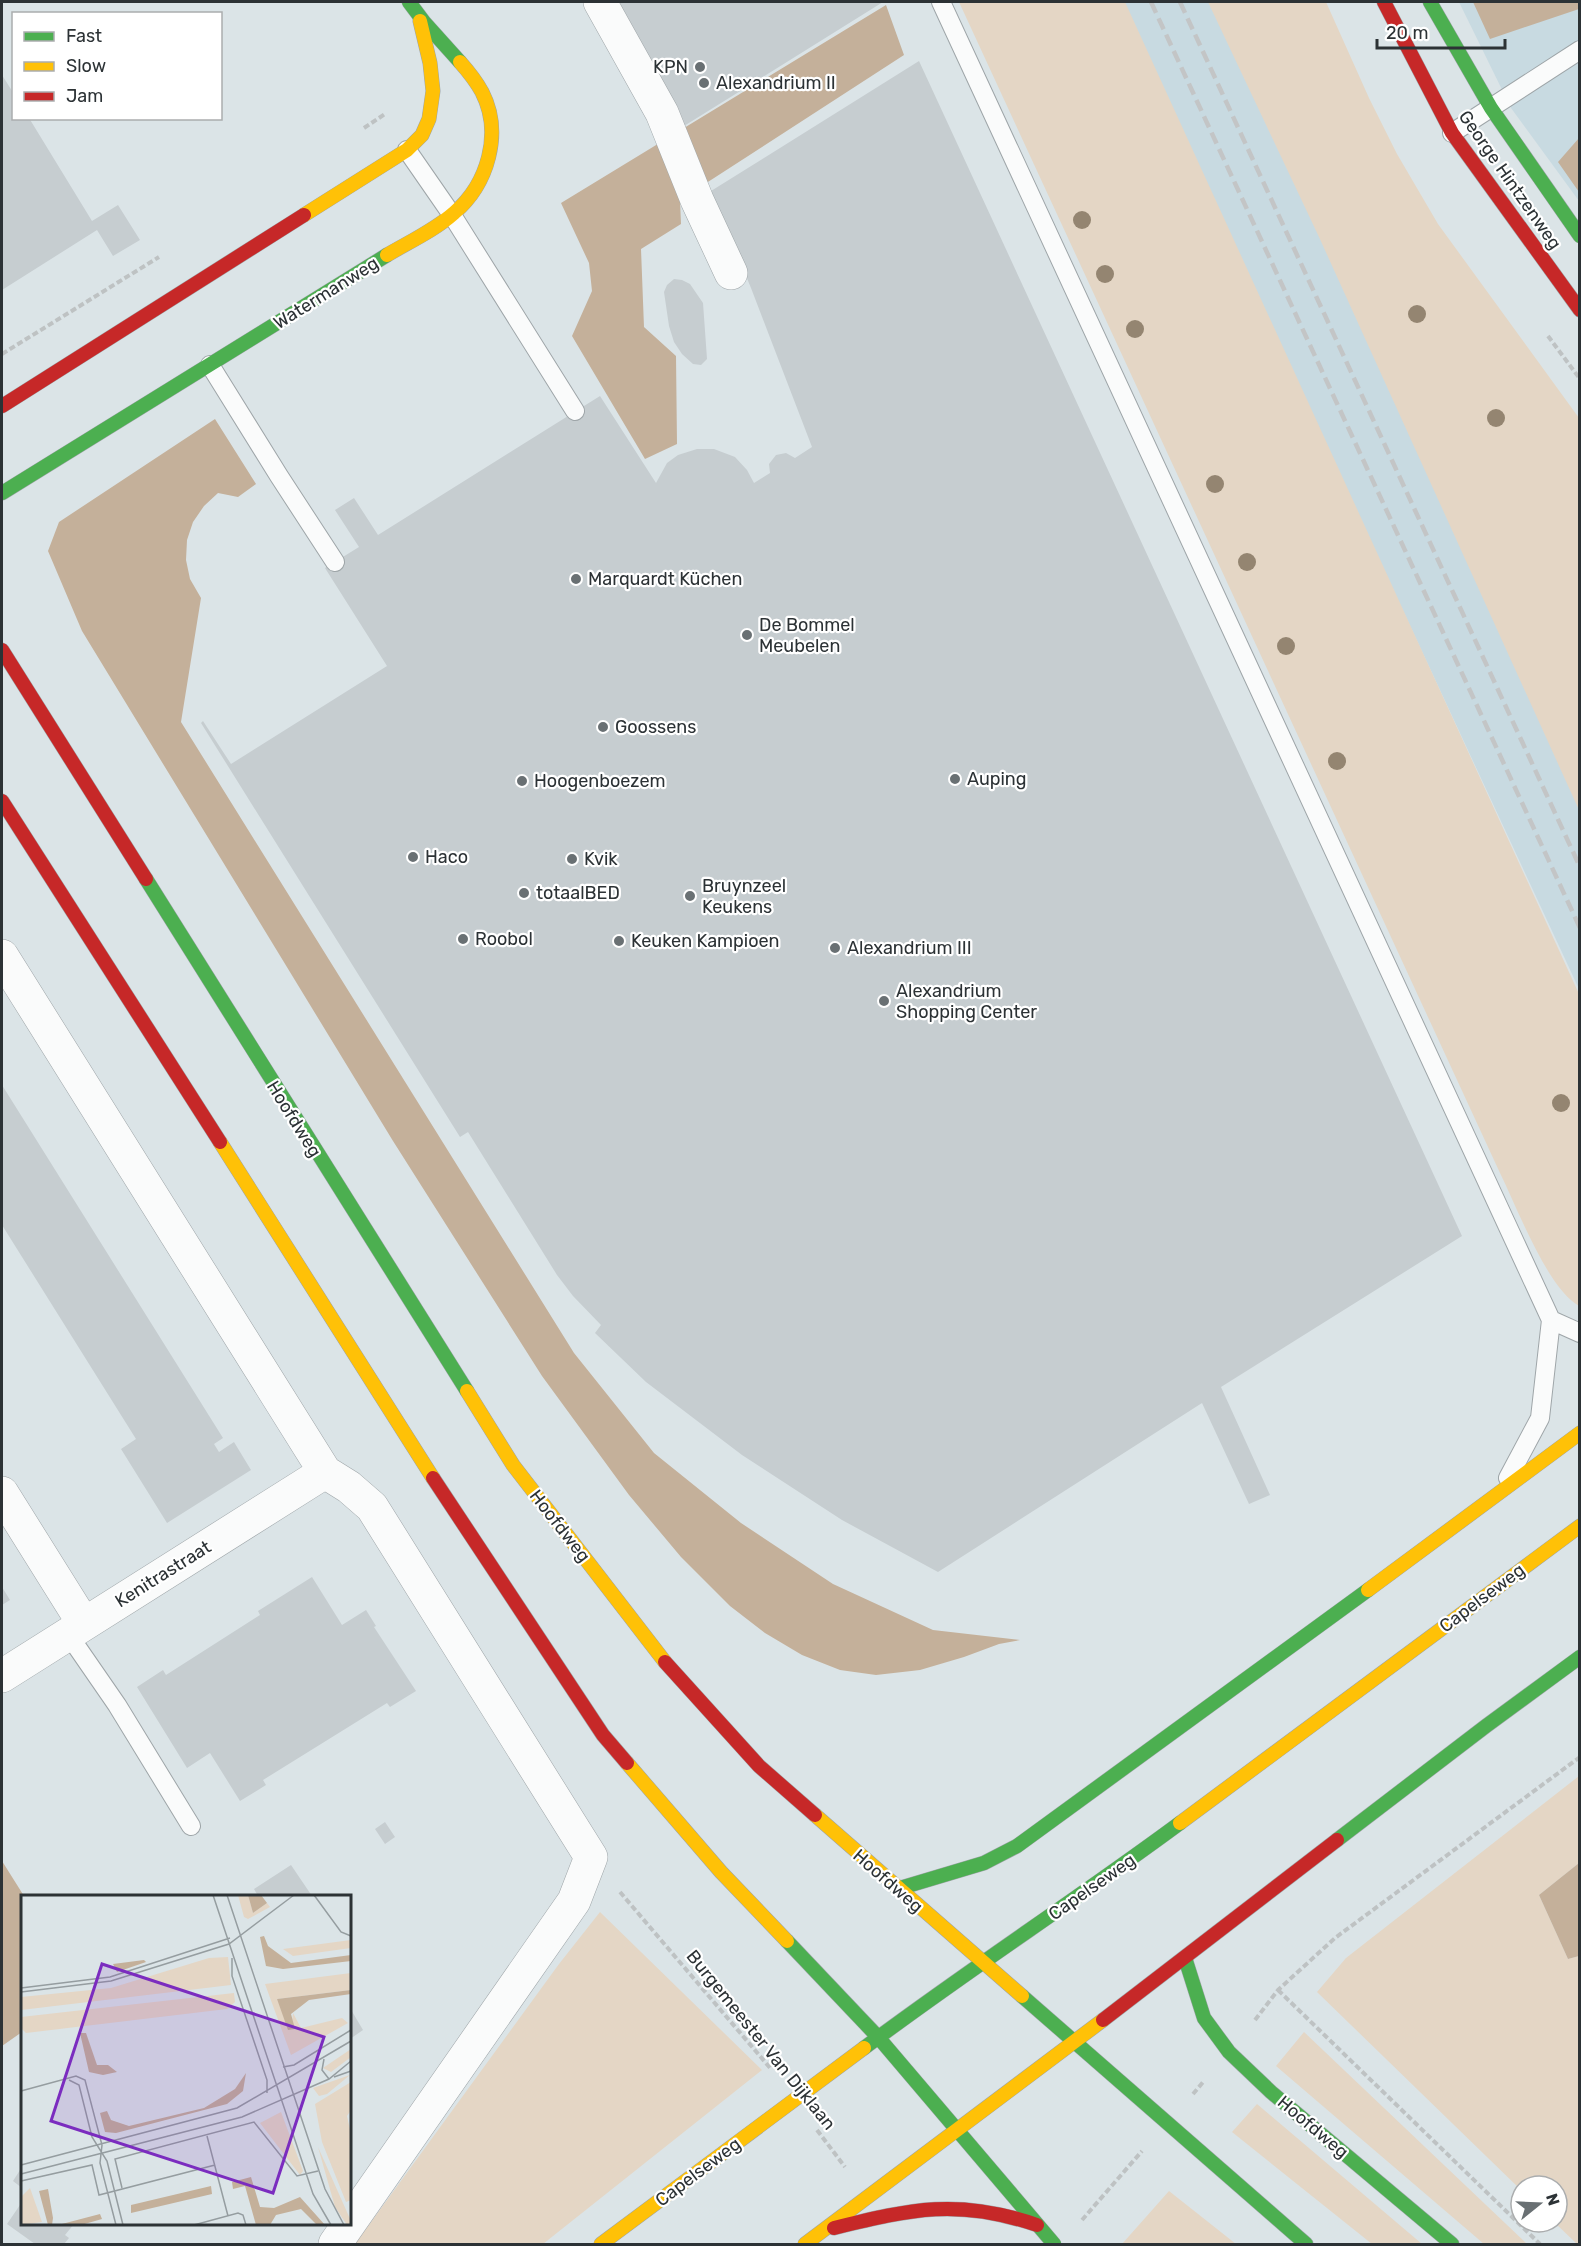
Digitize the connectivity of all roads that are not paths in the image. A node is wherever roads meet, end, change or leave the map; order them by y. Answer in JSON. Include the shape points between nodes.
{"nodes":[{"id":1,"x":409,"y":2,"type":"edge"},
{"id":2,"x":600,"y":2,"type":"edge"},
{"id":3,"x":941,"y":2,"type":"edge"},
{"id":4,"x":1384,"y":2,"type":"edge"},
{"id":5,"x":1430,"y":2,"type":"edge"},
{"id":6,"x":419,"y":19,"type":"junction"},
{"id":7,"x":1580,"y":50,"type":"edge"},
{"id":8,"x":1491,"y":108,"type":"junction"},
{"id":9,"x":1452,"y":133,"type":"junction"},
{"id":10,"x":407,"y":150,"type":"junction"},
{"id":11,"x":452,"y":215,"type":"junction"},
{"id":12,"x":1580,"y":236,"type":"edge"},
{"id":13,"x":731,"y":273,"type":"dead end"},
{"id":14,"x":1580,"y":310,"type":"edge"},
{"id":15,"x":210,"y":365,"type":"junction"},
{"id":16,"x":2,"y":406,"type":"edge"},
{"id":17,"x":575,"y":411,"type":"dead end"},
{"id":18,"x":4,"y":494,"type":"edge"},
{"id":19,"x":334,"y":562,"type":"dead end"},
{"id":20,"x":2,"y":650,"type":"edge"},
{"id":21,"x":2,"y":801,"type":"edge"},
{"id":22,"x":2,"y":956,"type":"edge"},
{"id":23,"x":1551,"y":1320,"type":"junction"},
{"id":24,"x":1580,"y":1333,"type":"edge"},
{"id":25,"x":1580,"y":1432,"type":"edge"},
{"id":26,"x":325,"y":1472,"type":"junction"},
{"id":27,"x":2,"y":1493,"type":"edge"},
{"id":28,"x":1500,"y":1493,"type":"junction"},
{"id":29,"x":1580,"y":1526,"type":"edge"},
{"id":30,"x":76,"y":1629,"type":"junction"},
{"id":31,"x":1580,"y":1657,"type":"edge"},
{"id":32,"x":2,"y":1676,"type":"edge"},
{"id":33,"x":191,"y":1826,"type":"dead end"},
{"id":34,"x":897,"y":1890,"type":"junction"},
{"id":35,"x":1185,"y":1958,"type":"junction"},
{"id":36,"x":981,"y":1962,"type":"junction"},
{"id":37,"x":878,"y":2037,"type":"junction"},
{"id":38,"x":1073,"y":2042,"type":"junction"},
{"id":39,"x":956,"y":2128,"type":"junction"},
{"id":40,"x":351,"y":2221,"type":"edge"},
{"id":41,"x":348,"y":2225,"type":"edge"},
{"id":42,"x":1037,"y":2225,"type":"junction"},
{"id":43,"x":823,"y":2231,"type":"junction"},
{"id":44,"x":335,"y":2244,"type":"edge"},
{"id":45,"x":602,"y":2244,"type":"edge"},
{"id":46,"x":805,"y":2244,"type":"edge"},
{"id":47,"x":1054,"y":2244,"type":"edge"},
{"id":48,"x":1306,"y":2244,"type":"edge"},
{"id":49,"x":1452,"y":2244,"type":"edge"}],
"edges":[{"from":1,"to":6,"type":"main road","name":"Watermanweg"},
{"from":2,"to":13,"type":"street","via":[[662,113]]},
{"from":3,"to":23,"type":"lane"},
{"from":4,"to":9,"type":"main road","name":"George Hintzenweg"},
{"from":5,"to":8,"type":"main road","name":"George Hintzenweg"},
{"from":6,"to":10,"type":"main road","name":"Watermanweg","via":[[434,83],[434,102],[423,134]]},
{"from":6,"to":11,"type":"main road","name":"Watermanweg","via":[[475,80],[492,120],[490,153],[477,189]]},
{"from":7,"to":8,"type":"lane"},
{"from":8,"to":9,"type":"lane"},
{"from":8,"to":12,"type":"main road","name":"George Hintzenweg"},
{"from":9,"to":14,"type":"main road","name":"George Hintzenweg"},
{"from":10,"to":11,"type":"lane"},
{"from":10,"to":16,"type":"main road","name":"Watermanweg"},
{"from":11,"to":15,"type":"main road","name":"Watermanweg"},
{"from":11,"to":17,"type":"lane"},
{"from":15,"to":18,"type":"main road","name":"Watermanweg"},
{"from":15,"to":19,"type":"lane"},
{"from":20,"to":34,"type":"main road","name":"Hoofdweg","via":[[513,1465],[668,1665],[759,1766]]},
{"from":21,"to":37,"type":"main road","via":[[468,1533],[603,1734],[721,1872]]},
{"from":22,"to":26,"type":"street"},
{"from":23,"to":24,"type":"lane"},
{"from":23,"to":28,"type":"lane","via":[[1540,1418]]},
{"from":25,"to":28,"type":"main road"},
{"from":26,"to":30,"type":"street","name":"Kenitrastraat"},
{"from":26,"to":40,"type":"street","via":[[372,1507],[591,1857],[574,1901]]},
{"from":27,"to":30,"type":"street"},
{"from":28,"to":34,"type":"main road","via":[[1017,1846],[984,1863]]},
{"from":29,"to":36,"type":"main road","name":"Capelseweg","via":[[1107,1877]]},
{"from":30,"to":32,"type":"street","name":"Kenitrastraat"},
{"from":30,"to":33,"type":"lane"},
{"from":31,"to":35,"type":"main road"},
{"from":34,"to":36,"type":"main road","name":"Hoofdweg"},
{"from":35,"to":38,"type":"main road"},
{"from":35,"to":49,"type":"main road","name":"Hoofdweg","via":[[1204,2018],[1229,2052]]},
{"from":36,"to":37,"type":"main road","name":"Capelseweg"},
{"from":36,"to":38,"type":"main road","name":"Hoofdweg"},
{"from":37,"to":39,"type":"main road"},
{"from":37,"to":45,"type":"main road","name":"Capelseweg"},
{"from":38,"to":39,"type":"main road"},
{"from":38,"to":48,"type":"main road","name":"Hoofdweg"},
{"from":39,"to":42,"type":"main road"},
{"from":39,"to":43,"type":"main road"},
{"from":41,"to":44,"type":"street"},
{"from":42,"to":43,"type":"main road","via":[[975,2209],[948,2208]]},
{"from":42,"to":47,"type":"main road"},
{"from":43,"to":46,"type":"main road"}]}
